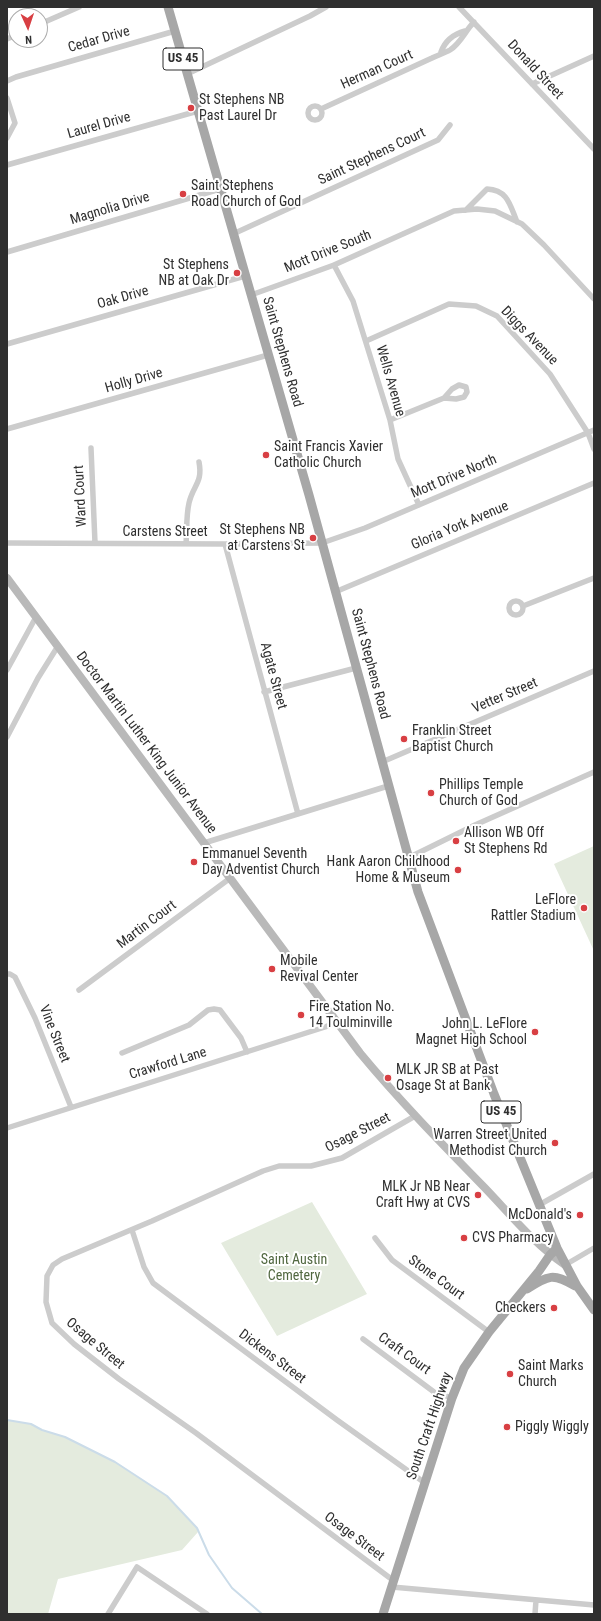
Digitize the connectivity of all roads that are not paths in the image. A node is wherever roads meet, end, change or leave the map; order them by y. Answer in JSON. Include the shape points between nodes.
{"nodes":[{"id":1,"x":79,"y":7,"type":"edge"},
{"id":2,"x":168,"y":7,"type":"edge"},
{"id":3,"x":326,"y":7,"type":"edge"},
{"id":4,"x":459,"y":7,"type":"edge"},
{"id":5,"x":48,"y":21,"type":"edge"},
{"id":6,"x":474,"y":22,"type":"junction"},
{"id":7,"x":175,"y":30,"type":"junction"},
{"id":8,"x":594,"y":56,"type":"edge"},
{"id":9,"x":187,"y":74,"type":"junction"},
{"id":10,"x":7,"y":81,"type":"edge"},
{"id":11,"x":532,"y":84,"type":"junction"},
{"id":12,"x":7,"y":98,"type":"edge"},
{"id":13,"x":321,"y":108,"type":"dead end"},
{"id":14,"x":198,"y":111,"type":"junction"},
{"id":15,"x":450,"y":125,"type":"dead end"},
{"id":16,"x":7,"y":138,"type":"edge"},
{"id":17,"x":594,"y":150,"type":"edge"},
{"id":18,"x":7,"y":165,"type":"edge"},
{"id":19,"x":220,"y":188,"type":"junction"},
{"id":20,"x":466,"y":210,"type":"junction"},
{"id":21,"x":517,"y":222,"type":"junction"},
{"id":22,"x":233,"y":234,"type":"junction"},
{"id":23,"x":7,"y":252,"type":"edge"},
{"id":24,"x":334,"y":265,"type":"junction"},
{"id":25,"x":245,"y":276,"type":"junction"},
{"id":26,"x":251,"y":295,"type":"junction"},
{"id":27,"x":594,"y":299,"type":"edge"},
{"id":28,"x":366,"y":341,"type":"junction"},
{"id":29,"x":7,"y":344,"type":"edge"},
{"id":30,"x":268,"y":355,"type":"junction"},
{"id":31,"x":444,"y":398,"type":"dead end"},
{"id":32,"x":390,"y":420,"type":"junction"},
{"id":33,"x":7,"y":429,"type":"edge"},
{"id":34,"x":594,"y":430,"type":"edge"},
{"id":35,"x":588,"y":433,"type":"junction"},
{"id":36,"x":91,"y":448,"type":"dead end"},
{"id":37,"x":594,"y":449,"type":"edge"},
{"id":38,"x":199,"y":462,"type":"dead end"},
{"id":39,"x":594,"y":483,"type":"edge"},
{"id":40,"x":419,"y":505,"type":"junction"},
{"id":41,"x":7,"y":542,"type":"edge"},
{"id":42,"x":322,"y":543,"type":"junction"},
{"id":43,"x":96,"y":544,"type":"junction"},
{"id":44,"x":186,"y":544,"type":"junction"},
{"id":45,"x":225,"y":544,"type":"junction"},
{"id":46,"x":7,"y":578,"type":"edge"},
{"id":47,"x":594,"y":578,"type":"edge"},
{"id":48,"x":335,"y":592,"type":"junction"},
{"id":49,"x":523,"y":606,"type":"dead end"},
{"id":50,"x":36,"y":617,"type":"junction"},
{"id":51,"x":58,"y":646,"type":"junction"},
{"id":52,"x":356,"y":668,"type":"junction"},
{"id":53,"x":7,"y":670,"type":"edge"},
{"id":54,"x":594,"y":671,"type":"edge"},
{"id":55,"x":264,"y":692,"type":"junction"},
{"id":56,"x":7,"y":737,"type":"edge"},
{"id":57,"x":382,"y":762,"type":"junction"},
{"id":58,"x":594,"y":772,"type":"edge"},
{"id":59,"x":388,"y":786,"type":"junction"},
{"id":60,"x":298,"y":814,"type":"junction"},
{"id":61,"x":204,"y":843,"type":"junction"},
{"id":62,"x":408,"y":858,"type":"junction"},
{"id":63,"x":229,"y":879,"type":"junction"},
{"id":64,"x":9,"y":974,"type":"edge"},
{"id":65,"x":79,"y":990,"type":"dead end"},
{"id":66,"x":336,"y":1022,"type":"junction"},
{"id":67,"x":247,"y":1052,"type":"junction"},
{"id":68,"x":122,"y":1053,"type":"dead end"},
{"id":69,"x":71,"y":1107,"type":"junction"},
{"id":70,"x":415,"y":1116,"type":"junction"},
{"id":71,"x":7,"y":1128,"type":"edge"},
{"id":72,"x":594,"y":1174,"type":"edge"},
{"id":73,"x":539,"y":1205,"type":"junction"},
{"id":74,"x":132,"y":1230,"type":"junction"},
{"id":75,"x":375,"y":1238,"type":"dead end"},
{"id":76,"x":557,"y":1248,"type":"junction"},
{"id":77,"x":594,"y":1248,"type":"edge"},
{"id":78,"x":550,"y":1255,"type":"junction"},
{"id":79,"x":565,"y":1266,"type":"junction"},
{"id":80,"x":577,"y":1286,"type":"junction"},
{"id":81,"x":521,"y":1293,"type":"junction"},
{"id":82,"x":594,"y":1310,"type":"edge"},
{"id":83,"x":489,"y":1332,"type":"junction"},
{"id":84,"x":363,"y":1339,"type":"dead end"},
{"id":85,"x":452,"y":1398,"type":"junction"},
{"id":86,"x":425,"y":1483,"type":"junction"},
{"id":87,"x":393,"y":1584,"type":"junction"},
{"id":88,"x":536,"y":1600,"type":"junction"},
{"id":89,"x":594,"y":1605,"type":"edge"},
{"id":90,"x":109,"y":1613,"type":"edge"},
{"id":91,"x":207,"y":1614,"type":"edge"},
{"id":92,"x":383,"y":1614,"type":"edge"},
{"id":93,"x":535,"y":1614,"type":"edge"}],
"edges":[{"from":1,"to":5,"type":"street"},
{"from":2,"to":7,"type":"main road","name":"Saint Stephens Road","number":"US 45"},
{"from":3,"to":9,"type":"street"},
{"from":4,"to":6,"type":"street","name":"Donald Street"},
{"from":6,"to":11,"type":"street","name":"Donald Street"},
{"from":6,"to":13,"type":"street","name":"Herman Court","via":[[450,50]]},
{"from":7,"to":9,"type":"main road","name":"Saint Stephens Road","number":"US 45"},
{"from":7,"to":10,"type":"street","name":"Cedar Drive","via":[[16,76]]},
{"from":8,"to":11,"type":"street"},
{"from":9,"to":14,"type":"main road","name":"Saint Stephens Road","number":"US 45"},
{"from":11,"to":17,"type":"street","name":"Donald Street"},
{"from":12,"to":16,"type":"street","via":[[16,123]]},
{"from":14,"to":18,"type":"street","name":"Laurel Drive"},
{"from":14,"to":19,"type":"main road","name":"Saint Stephens Road","number":"US 45"},
{"from":15,"to":22,"type":"street","name":"Saint Stephens Court","via":[[438,140]]},
{"from":19,"to":22,"type":"main road","name":"Saint Stephens Road","number":"US 45"},
{"from":19,"to":23,"type":"street","name":"Magnolia Drive"},
{"from":20,"to":21,"type":"street","name":"Mott Drive South","via":[[495,212]]},
{"from":20,"to":21,"type":"street","via":[[487,190],[494,190],[506,197]]},
{"from":20,"to":24,"type":"street","name":"Mott Drive South","via":[[454,211]]},
{"from":21,"to":27,"type":"street","name":"Mott Drive South","via":[[544,245]]},
{"from":22,"to":25,"type":"main road","name":"Saint Stephens Road","number":"US 45"},
{"from":24,"to":26,"type":"street","name":"Mott Drive South"},
{"from":24,"to":28,"type":"street","name":"Wells Avenue","via":[[353,301]]},
{"from":25,"to":26,"type":"main road","name":"Saint Stephens Road","number":"US 45"},
{"from":25,"to":29,"type":"street","name":"Oak Drive"},
{"from":26,"to":30,"type":"main road","name":"Saint Stephens Road","number":"US 45"},
{"from":28,"to":32,"type":"street","name":"Wells Avenue"},
{"from":28,"to":35,"type":"street","name":"Diggs Avenue","via":[[449,304],[476,306],[497,316],[550,374]]},
{"from":30,"to":33,"type":"street","name":"Holly Drive"},
{"from":30,"to":42,"type":"main road","name":"Saint Stephens Road","number":"US 45"},
{"from":31,"to":32,"type":"street"},
{"from":32,"to":40,"type":"street","name":"Wells Avenue","via":[[398,459]]},
{"from":34,"to":35,"type":"street","name":"Mott Drive North"},
{"from":35,"to":37,"type":"street","name":"Diggs Avenue"},
{"from":35,"to":40,"type":"street","name":"Mott Drive North"},
{"from":36,"to":43,"type":"street","name":"Ward Court"},
{"from":38,"to":44,"type":"street","via":[[201,473],[189,503]]},
{"from":39,"to":48,"type":"street","name":"Gloria York Avenue"},
{"from":40,"to":42,"type":"street","name":"Mott Drive North"},
{"from":41,"to":43,"type":"street","name":"Carstens Street"},
{"from":42,"to":45,"type":"street","name":"Carstens Street"},
{"from":42,"to":48,"type":"main road","name":"Saint Stephens Road","number":"US 45"},
{"from":43,"to":44,"type":"street","name":"Carstens Street"},
{"from":44,"to":45,"type":"street","name":"Carstens Street"},
{"from":45,"to":55,"type":"street","name":"Agate Street"},
{"from":46,"to":50,"type":"main road","name":"Doctor Martin Luther King Junior Avenue"},
{"from":47,"to":49,"type":"street"},
{"from":48,"to":52,"type":"main road","name":"Saint Stephens Road","number":"US 45"},
{"from":50,"to":51,"type":"main road","name":"Doctor Martin Luther King Junior Avenue"},
{"from":50,"to":53,"type":"street"},
{"from":51,"to":56,"type":"street"},
{"from":51,"to":61,"type":"main road","name":"Doctor Martin Luther King Junior Avenue"},
{"from":52,"to":55,"type":"street"},
{"from":52,"to":57,"type":"main road","name":"Saint Stephens Road","number":"US 45"},
{"from":54,"to":57,"type":"street","name":"Vetter Street"},
{"from":55,"to":60,"type":"street","name":"Agate Street"},
{"from":57,"to":59,"type":"main road","name":"Saint Stephens Road","number":"US 45"},
{"from":58,"to":62,"type":"street"},
{"from":59,"to":60,"type":"street"},
{"from":59,"to":62,"type":"main road","name":"Saint Stephens Road","number":"US 45"},
{"from":60,"to":61,"type":"street"},
{"from":61,"to":63,"type":"main road","name":"Doctor Martin Luther King Junior Avenue"},
{"from":62,"to":73,"type":"main road","name":"Saint Stephens Road","number":"US 45","via":[[466,1023]]},
{"from":63,"to":65,"type":"street","name":"Martin Court"},
{"from":63,"to":66,"type":"main road","name":"Doctor Martin Luther King Junior Avenue"},
{"from":64,"to":69,"type":"street","name":"Vine Street","via":[[15,977],[35,1018]]},
{"from":66,"to":67,"type":"street","name":"Crawford Lane"},
{"from":66,"to":70,"type":"main road","name":"Doctor Martin Luther King Junior Avenue"},
{"from":67,"to":68,"type":"street","via":[[241,1038],[220,1010],[214,1009],[208,1010],[189,1026]]},
{"from":67,"to":69,"type":"street","name":"Crawford Lane"},
{"from":69,"to":71,"type":"street","name":"Crawford Lane"},
{"from":70,"to":74,"type":"street","name":"Osage Street","via":[[342,1158],[311,1166],[279,1166],[263,1171]]},
{"from":70,"to":78,"type":"main road","name":"Doctor Martin Luther King Junior Avenue"},
{"from":72,"to":73,"type":"street"},
{"from":73,"to":76,"type":"main road","name":"Saint Stephens Road","number":"US 45"},
{"from":74,"to":86,"type":"street","name":"Dickens Street","via":[[144,1267],[153,1283]]},
{"from":74,"to":87,"type":"street","name":"Osage Street","via":[[53,1265],[47,1276],[46,1290],[46,1302],[52,1323],[74,1344],[119,1379],[203,1438]]},
{"from":75,"to":83,"type":"street","name":"Stone Court","via":[[392,1260]]},
{"from":76,"to":78,"type":"main road","name":"South Craft Highway"},
{"from":76,"to":79,"type":"main road","name":"Saint Stephens Road","number":"US 45"},
{"from":77,"to":79,"type":"street"},
{"from":78,"to":79,"type":"main road","name":"Doctor Martin Luther King Junior Avenue"},
{"from":78,"to":81,"type":"main road","name":"South Craft Highway"},
{"from":79,"to":80,"type":"main road","name":"Saint Stephens Road","number":"US 45"},
{"from":80,"to":81,"type":"main road","via":[[554,1276]]},
{"from":80,"to":82,"type":"main road","name":"Saint Stephens Road","number":"US 45"},
{"from":81,"to":83,"type":"main road","name":"South Craft Highway"},
{"from":83,"to":85,"type":"main road","name":"South Craft Highway","via":[[464,1368]]},
{"from":84,"to":85,"type":"street","name":"Craft Court","via":[[434,1392]]},
{"from":85,"to":86,"type":"main road","name":"South Craft Highway"},
{"from":86,"to":87,"type":"main road","name":"South Craft Highway"},
{"from":87,"to":88,"type":"street"},
{"from":87,"to":92,"type":"main road","name":"South Craft Highway"},
{"from":88,"to":89,"type":"street"},
{"from":88,"to":93,"type":"street"},
{"from":90,"to":91,"type":"street","via":[[137,1567]]}]}
